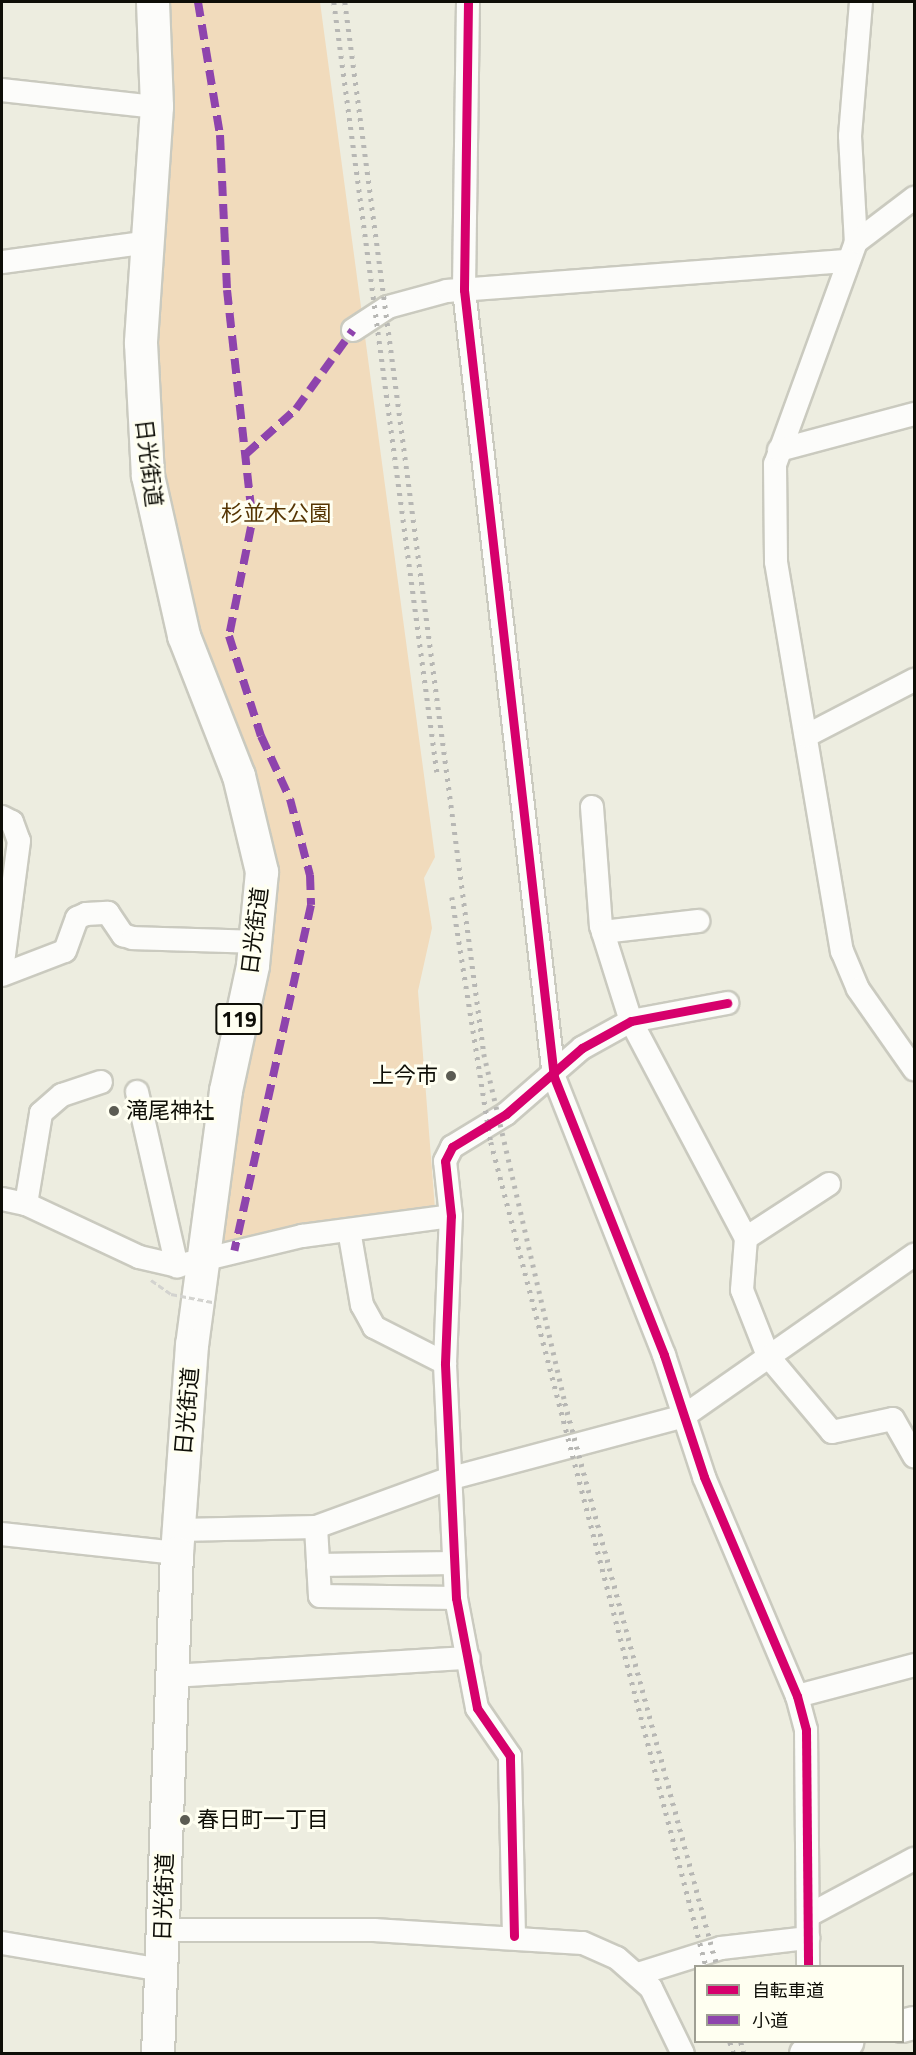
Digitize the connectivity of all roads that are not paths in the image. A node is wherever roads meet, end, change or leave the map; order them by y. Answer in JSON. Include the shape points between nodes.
{"nodes":[{"id":1,"x":153,"y":2,"type":"edge"},
{"id":2,"x":468,"y":2,"type":"edge"},
{"id":3,"x":861,"y":2,"type":"edge"},
{"id":4,"x":2,"y":90,"type":"edge"},
{"id":5,"x":157,"y":107,"type":"junction"},
{"id":6,"x":915,"y":198,"type":"edge"},
{"id":7,"x":149,"y":242,"type":"junction"},
{"id":8,"x":852,"y":251,"type":"junction"},
{"id":9,"x":2,"y":262,"type":"edge"},
{"id":10,"x":464,"y":290,"type":"junction"},
{"id":11,"x":353,"y":330,"type":"dead end"},
{"id":12,"x":915,"y":414,"type":"edge"},
{"id":13,"x":779,"y":450,"type":"junction"},
{"id":14,"x":915,"y":680,"type":"edge"},
{"id":15,"x":806,"y":736,"type":"junction"},
{"id":16,"x":592,"y":807,"type":"dead end"},
{"id":17,"x":2,"y":817,"type":"edge"},
{"id":18,"x":698,"y":921,"type":"dead end"},
{"id":19,"x":603,"y":932,"type":"junction"},
{"id":20,"x":257,"y":942,"type":"junction"},
{"id":21,"x":2,"y":970,"type":"edge"},
{"id":22,"x":2,"y":975,"type":"edge"},
{"id":23,"x":727,"y":1003,"type":"dead end"},
{"id":24,"x":631,"y":1021,"type":"junction"},
{"id":25,"x":915,"y":1069,"type":"edge"},
{"id":26,"x":554,"y":1077,"type":"junction"},
{"id":27,"x":100,"y":1082,"type":"dead end"},
{"id":28,"x":137,"y":1092,"type":"dead end"},
{"id":29,"x":829,"y":1184,"type":"dead end"},
{"id":30,"x":2,"y":1199,"type":"edge"},
{"id":31,"x":26,"y":1204,"type":"junction"},
{"id":32,"x":451,"y":1216,"type":"junction"},
{"id":33,"x":349,"y":1230,"type":"junction"},
{"id":34,"x":746,"y":1238,"type":"junction"},
{"id":35,"x":915,"y":1255,"type":"edge"},
{"id":36,"x":190,"y":1264,"type":"junction"},
{"id":37,"x":768,"y":1356,"type":"junction"},
{"id":38,"x":445,"y":1363,"type":"junction"},
{"id":39,"x":684,"y":1416,"type":"junction"},
{"id":40,"x":915,"y":1456,"type":"edge"},
{"id":41,"x":448,"y":1479,"type":"junction"},
{"id":42,"x":316,"y":1527,"type":"junction"},
{"id":43,"x":2,"y":1534,"type":"edge"},
{"id":44,"x":178,"y":1541,"type":"junction"},
{"id":45,"x":454,"y":1563,"type":"junction"},
{"id":46,"x":318,"y":1565,"type":"junction"},
{"id":47,"x":456,"y":1599,"type":"junction"},
{"id":48,"x":468,"y":1658,"type":"junction"},
{"id":49,"x":915,"y":1665,"type":"edge"},
{"id":50,"x":171,"y":1676,"type":"junction"},
{"id":51,"x":797,"y":1696,"type":"junction"},
{"id":52,"x":915,"y":1859,"type":"edge"},
{"id":53,"x":809,"y":1915,"type":"junction"},
{"id":54,"x":163,"y":1930,"type":"junction"},
{"id":55,"x":514,"y":1936,"type":"junction"},
{"id":56,"x":808,"y":1938,"type":"junction"},
{"id":57,"x":2,"y":1943,"type":"edge"},
{"id":58,"x":808,"y":1965,"type":"edge"},
{"id":59,"x":162,"y":1970,"type":"junction"},
{"id":60,"x":638,"y":1974,"type":"junction"},
{"id":61,"x":158,"y":2054,"type":"edge"},
{"id":62,"x":683,"y":2054,"type":"edge"}],
"edges":[{"from":1,"to":5,"type":"highway","name":"日光街道","number":"119"},
{"from":2,"to":10,"type":"street"},
{"from":3,"to":8,"type":"street","via":[[850,136]]},
{"from":4,"to":5,"type":"street"},
{"from":5,"to":7,"type":"highway","name":"日光街道","number":"119"},
{"from":6,"to":8,"type":"street"},
{"from":7,"to":9,"type":"street"},
{"from":7,"to":20,"type":"highway","name":"日光街道","number":"119","via":[[141,343],[148,476],[184,636],[254,822],[262,872]]},
{"from":8,"to":10,"type":"street"},
{"from":8,"to":13,"type":"street"},
{"from":10,"to":11,"type":"street","via":[[388,307]]},
{"from":10,"to":26,"type":"street"},
{"from":12,"to":13,"type":"street"},
{"from":13,"to":15,"type":"street","via":[[775,464],[777,562]]},
{"from":14,"to":15,"type":"street"},
{"from":15,"to":25,"type":"street","via":[[842,951],[858,989]]},
{"from":16,"to":19,"type":"street"},
{"from":17,"to":21,"type":"street","via":[[12,822],[19,841]]},
{"from":18,"to":19,"type":"street"},
{"from":19,"to":24,"type":"street"},
{"from":20,"to":22,"type":"street","via":[[133,938],[123,935],[108,913],[86,914],[77,918],[64,951]]},
{"from":20,"to":36,"type":"highway","name":"日光街道","number":"119"},
{"from":23,"to":24,"type":"street"},
{"from":24,"to":26,"type":"street","via":[[582,1048]]},
{"from":24,"to":34,"type":"street"},
{"from":26,"to":32,"type":"street","via":[[452,1147],[445,1161]]},
{"from":26,"to":39,"type":"street"},
{"from":27,"to":31,"type":"street","via":[[55,1098],[41,1113]]},
{"from":28,"to":36,"type":"street"},
{"from":29,"to":34,"type":"street"},
{"from":30,"to":31,"type":"street"},
{"from":31,"to":36,"type":"street","via":[[139,1257]]},
{"from":32,"to":33,"type":"street"},
{"from":32,"to":38,"type":"street"},
{"from":33,"to":36,"type":"street","via":[[234,1251]]},
{"from":33,"to":38,"type":"street","via":[[362,1305],[374,1326]]},
{"from":34,"to":37,"type":"street","via":[[742,1290]]},
{"from":35,"to":37,"type":"street"},
{"from":36,"to":44,"type":"highway","name":"日光街道","number":"119"},
{"from":37,"to":39,"type":"street"},
{"from":37,"to":40,"type":"street","via":[[832,1432],[893,1419]]},
{"from":38,"to":41,"type":"street"},
{"from":39,"to":41,"type":"street"},
{"from":39,"to":51,"type":"street"},
{"from":41,"to":42,"type":"street"},
{"from":41,"to":45,"type":"street"},
{"from":42,"to":44,"type":"street"},
{"from":42,"to":46,"type":"street"},
{"from":43,"to":44,"type":"street"},
{"from":44,"to":50,"type":"highway","name":"日光街道","number":"119"},
{"from":45,"to":46,"type":"street"},
{"from":45,"to":47,"type":"street"},
{"from":46,"to":47,"type":"street","via":[[320,1596]]},
{"from":47,"to":48,"type":"street"},
{"from":48,"to":50,"type":"street"},
{"from":48,"to":55,"type":"street","via":[[477,1708],[510,1756]]},
{"from":49,"to":51,"type":"street"},
{"from":50,"to":54,"type":"highway","name":"日光街道","number":"119"},
{"from":51,"to":53,"type":"street","via":[[806,1730]]},
{"from":52,"to":53,"type":"street"},
{"from":53,"to":56,"type":"street"},
{"from":54,"to":55,"type":"street"},
{"from":54,"to":59,"type":"highway","name":"日光街道","number":"119"},
{"from":55,"to":60,"type":"street","via":[[583,1942]]},
{"from":56,"to":58,"type":"street"},
{"from":56,"to":60,"type":"street","via":[[721,1948]]},
{"from":57,"to":59,"type":"street"},
{"from":59,"to":61,"type":"highway","name":"日光街道","number":"119"},
{"from":60,"to":62,"type":"street","via":[[651,1988]]}]}
